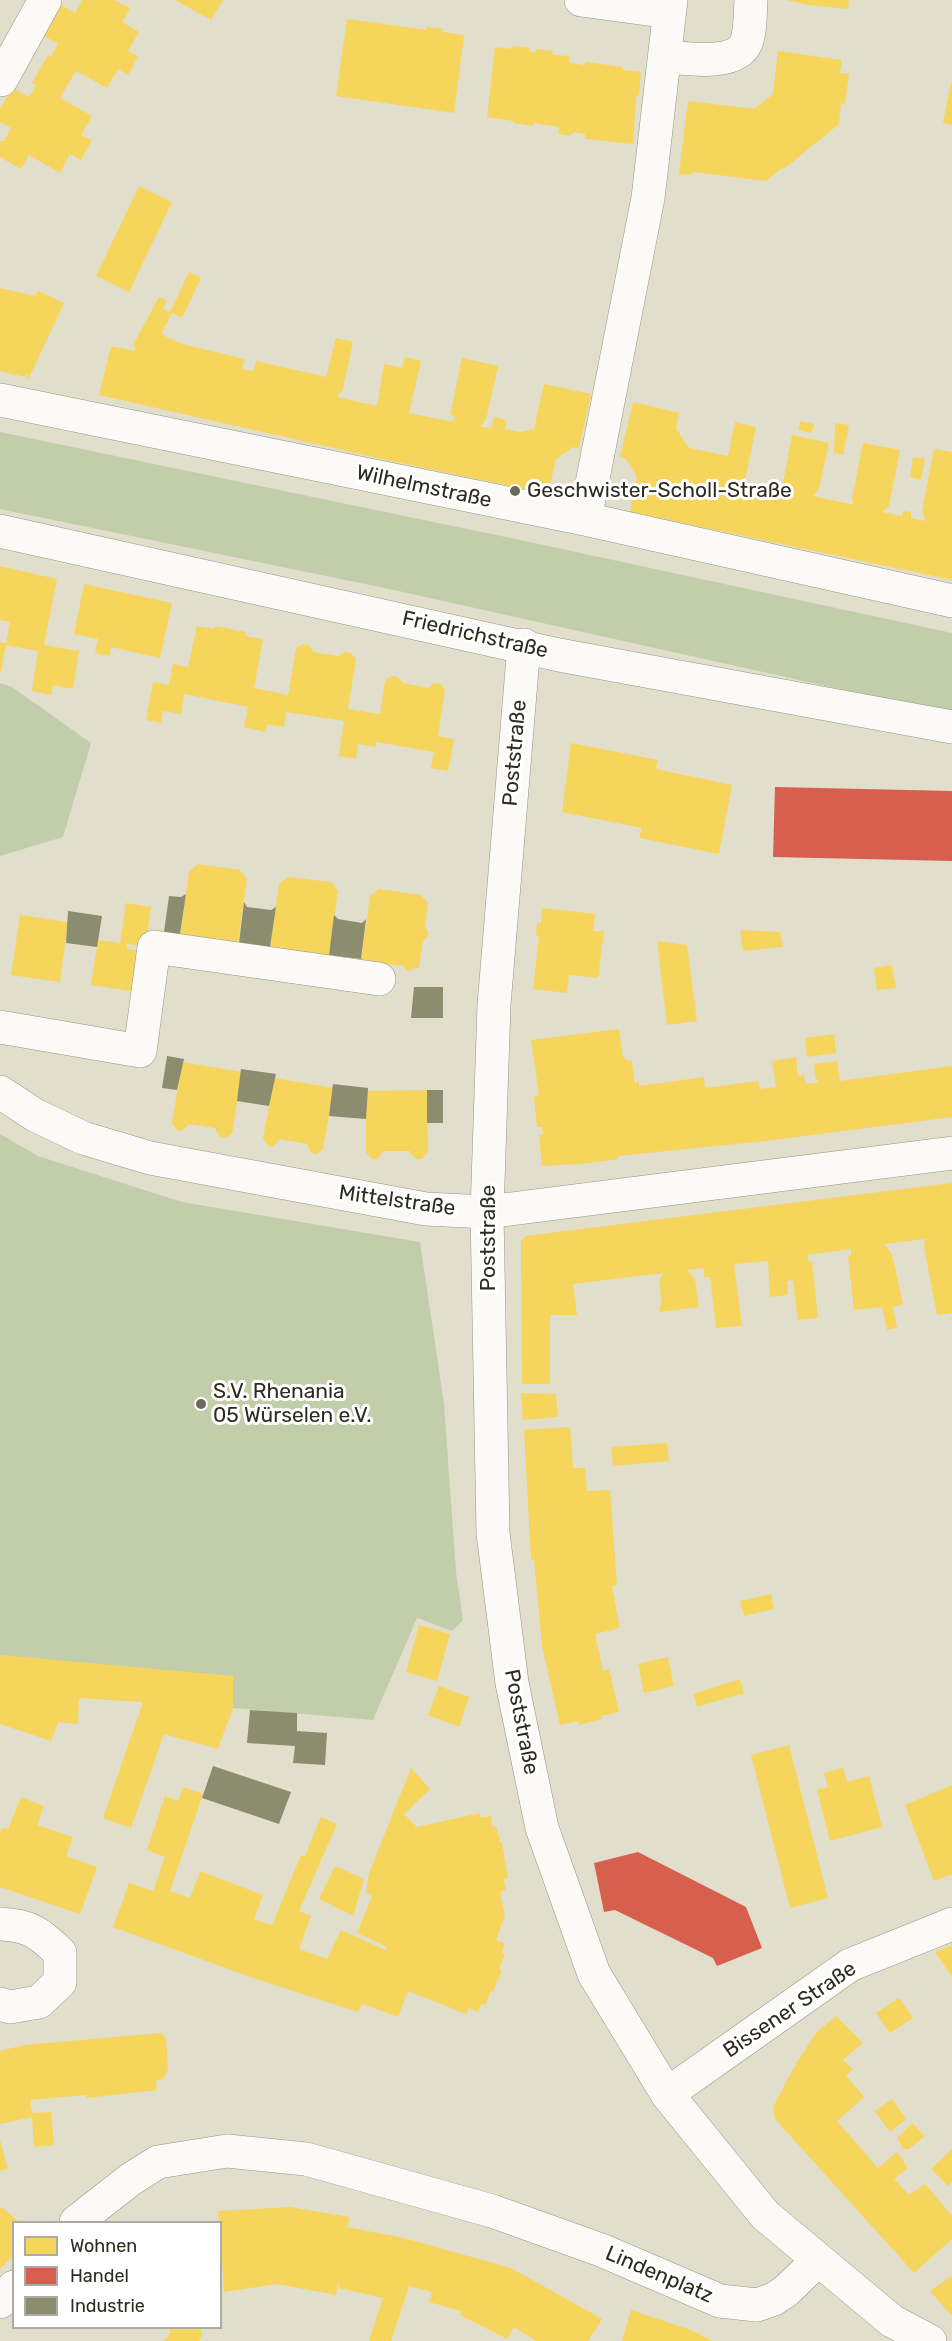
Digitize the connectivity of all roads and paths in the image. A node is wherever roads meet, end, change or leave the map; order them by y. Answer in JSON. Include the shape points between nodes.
{"nodes":[{"id":1,"x":45,"y":0,"type":"edge"},
{"id":2,"x":581,"y":0,"type":"edge"},
{"id":3,"x":751,"y":0,"type":"edge"},
{"id":4,"x":670,"y":6,"type":"edge"},
{"id":5,"x":665,"y":57,"type":"junction"},
{"id":6,"x":1,"y":80,"type":"edge"},
{"id":7,"x":0,"y":400,"type":"edge"},
{"id":8,"x":585,"y":519,"type":"junction"},
{"id":9,"x":0,"y":531,"type":"edge"},
{"id":10,"x":952,"y":601,"type":"edge"},
{"id":11,"x":524,"y":645,"type":"junction"},
{"id":12,"x":952,"y":727,"type":"edge"},
{"id":13,"x":379,"y":979,"type":"dead end"},
{"id":14,"x":0,"y":1027,"type":"edge"},
{"id":15,"x":0,"y":1092,"type":"edge"},
{"id":16,"x":952,"y":1153,"type":"edge"},
{"id":17,"x":487,"y":1212,"type":"junction"},
{"id":18,"x":0,"y":1924,"type":"edge"},
{"id":19,"x":952,"y":1924,"type":"edge"},
{"id":20,"x":0,"y":2004,"type":"edge"},
{"id":21,"x":667,"y":2094,"type":"junction"},
{"id":22,"x":78,"y":2221,"type":"edge"},
{"id":23,"x":818,"y":2260,"type":"junction"},
{"id":24,"x":12,"y":2289,"type":"edge"},
{"id":25,"x":0,"y":2302,"type":"edge"},
{"id":26,"x":930,"y":2341,"type":"edge"}],
"edges":[{"from":1,"to":6,"type":"street"},
{"from":2,"to":4,"type":"street"},
{"from":3,"to":5,"type":"street","via":[[746,44],[737,54],[713,59]]},
{"from":4,"to":5,"type":"street"},
{"from":5,"to":8,"type":"street","via":[[648,198]]},
{"from":7,"to":8,"type":"street","name":"Wilhelmstraße"},
{"from":8,"to":10,"type":"street","name":"Wilhelmstraße"},
{"from":9,"to":11,"type":"street","name":"Friedrichstraße"},
{"from":11,"to":12,"type":"street","name":"Friedrichstraße"},
{"from":11,"to":17,"type":"street","name":"Poststraße","via":[[494,1005]]},
{"from":13,"to":14,"type":"street","via":[[154,947],[140,1052]]},
{"from":15,"to":17,"type":"street","name":"Mittelstraße","via":[[35,1115],[83,1138],[150,1158],[426,1209]]},
{"from":16,"to":17,"type":"street","name":"Mittelstraße"},
{"from":17,"to":21,"type":"street","name":"Poststraße","via":[[493,1533],[512,1683],[542,1828],[594,1974]]},
{"from":18,"to":20,"type":"street","via":[[18,1925],[41,1934],[60,1953],[60,1982],[39,2001],[10,2007]]},
{"from":19,"to":21,"type":"street","name":"Bissener Straße","via":[[850,1965]]},
{"from":21,"to":23,"type":"street","via":[[765,2216]]},
{"from":22,"to":23,"type":"street","name":"Lindenplatz","via":[[158,2162],[227,2151],[306,2159],[492,2211],[601,2250],[720,2301],[757,2306],[774,2299]]},
{"from":23,"to":26,"type":"street","via":[[892,2321]]},
{"from":24,"to":25,"type":"street"}]}
